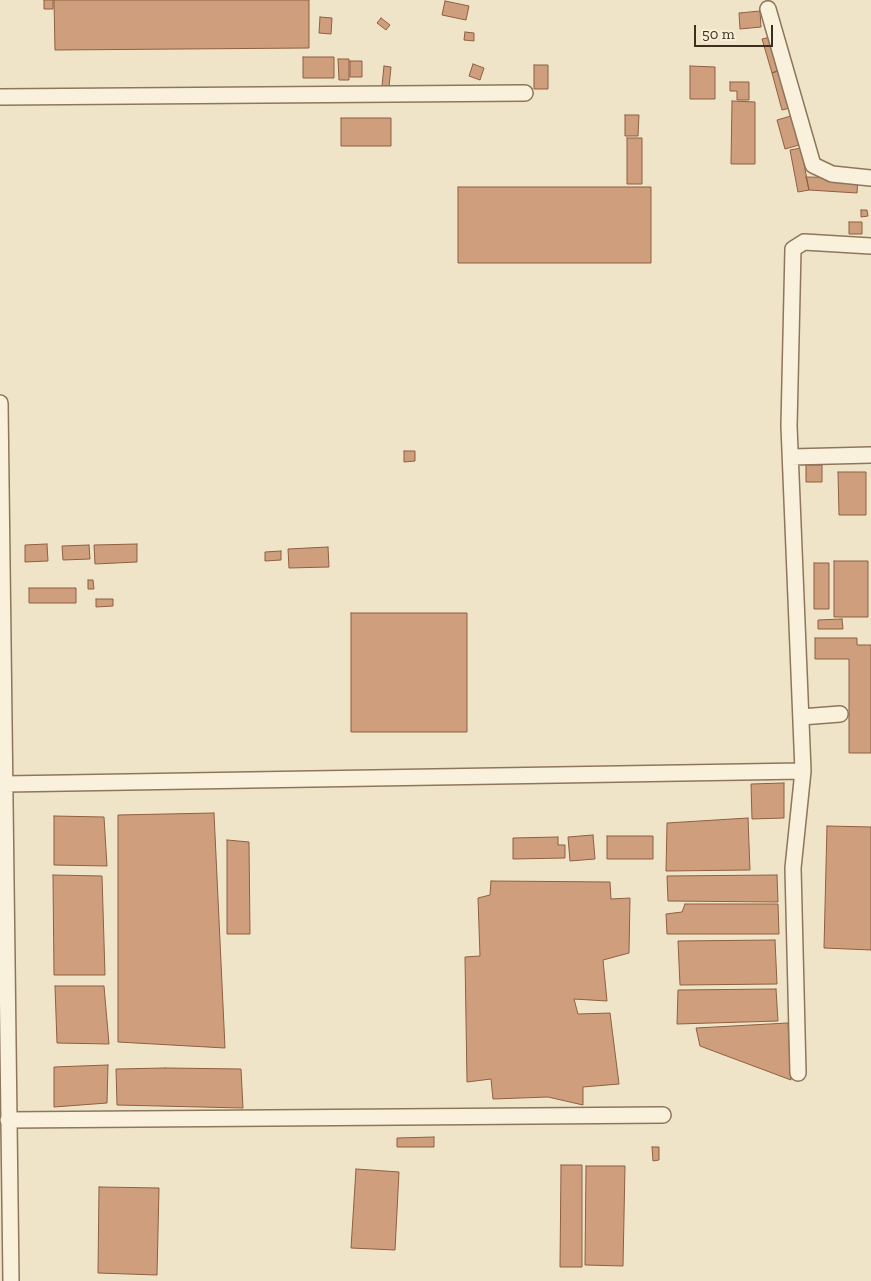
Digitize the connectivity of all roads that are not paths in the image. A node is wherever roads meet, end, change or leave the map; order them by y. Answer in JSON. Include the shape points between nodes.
{"nodes":[{"id":1,"x":768,"y":9,"type":"dead end"},
{"id":2,"x":525,"y":93,"type":"dead end"},
{"id":3,"x":0,"y":97,"type":"edge"},
{"id":4,"x":871,"y":178,"type":"edge"},
{"id":5,"x":871,"y":246,"type":"edge"},
{"id":6,"x":0,"y":403,"type":"edge"},
{"id":7,"x":871,"y":455,"type":"edge"},
{"id":8,"x":791,"y":457,"type":"junction"},
{"id":9,"x":0,"y":477,"type":"edge"},
{"id":10,"x":840,"y":714,"type":"dead end"},
{"id":11,"x":801,"y":717,"type":"junction"},
{"id":12,"x":803,"y":771,"type":"junction"},
{"id":13,"x":5,"y":784,"type":"junction"},
{"id":14,"x":798,"y":1073,"type":"dead end"},
{"id":15,"x":663,"y":1115,"type":"dead end"},
{"id":16,"x":8,"y":1120,"type":"junction"},
{"id":17,"x":11,"y":1281,"type":"edge"}],
"edges":[{"from":1,"to":4,"type":"street","via":[[813,165],[832,174]]},
{"from":2,"to":3,"type":"street"},
{"from":5,"to":8,"type":"street","via":[[804,242],[793,249]]},
{"from":6,"to":9,"type":"street"},
{"from":7,"to":8,"type":"street"},
{"from":8,"to":11,"type":"street"},
{"from":9,"to":13,"type":"street"},
{"from":10,"to":11,"type":"street"},
{"from":11,"to":12,"type":"street"},
{"from":12,"to":13,"type":"street"},
{"from":12,"to":14,"type":"street","via":[[793,868]]},
{"from":13,"to":16,"type":"street"},
{"from":15,"to":16,"type":"street"},
{"from":16,"to":17,"type":"street"}]}
